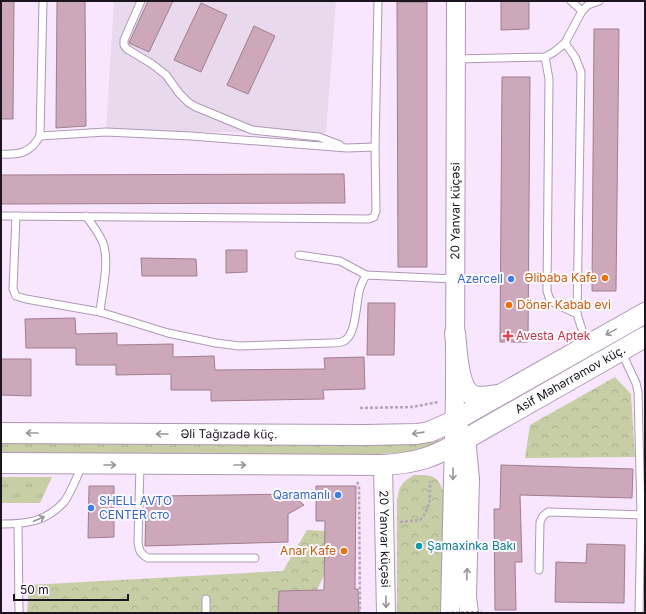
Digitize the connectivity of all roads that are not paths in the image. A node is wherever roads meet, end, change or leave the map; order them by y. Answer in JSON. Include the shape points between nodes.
{"nodes":[{"id":1,"x":43,"y":1,"type":"edge"},
{"id":2,"x":141,"y":1,"type":"edge"},
{"id":3,"x":378,"y":1,"type":"edge"},
{"id":4,"x":456,"y":1,"type":"edge"},
{"id":5,"x":571,"y":1,"type":"edge"},
{"id":6,"x":599,"y":1,"type":"edge"},
{"id":7,"x":582,"y":11,"type":"junction"},
{"id":8,"x":565,"y":43,"type":"junction"},
{"id":9,"x":545,"y":57,"type":"junction"},
{"id":10,"x":455,"y":59,"type":"junction"},
{"id":11,"x":40,"y":136,"type":"junction"},
{"id":12,"x":375,"y":147,"type":"junction"},
{"id":13,"x":347,"y":148,"type":"junction"},
{"id":14,"x":1,"y":154,"type":"edge"},
{"id":15,"x":1,"y":216,"type":"edge"},
{"id":16,"x":16,"y":216,"type":"junction"},
{"id":17,"x":86,"y":216,"type":"junction"},
{"id":18,"x":299,"y":255,"type":"dead end"},
{"id":19,"x":366,"y":275,"type":"junction"},
{"id":20,"x":455,"y":279,"type":"junction"},
{"id":21,"x":100,"y":312,"type":"junction"},
{"id":22,"x":645,"y":313,"type":"edge"},
{"id":23,"x":578,"y":314,"type":"junction"},
{"id":24,"x":455,"y":333,"type":"junction"},
{"id":25,"x":645,"y":337,"type":"edge"},
{"id":26,"x":589,"y":344,"type":"junction"},
{"id":27,"x":621,"y":351,"type":"junction"},
{"id":28,"x":493,"y":398,"type":"junction"},
{"id":29,"x":454,"y":421,"type":"junction"},
{"id":30,"x":1,"y":433,"type":"edge"},
{"id":31,"x":459,"y":443,"type":"junction"},
{"id":32,"x":1,"y":463,"type":"edge"},
{"id":33,"x":82,"y":464,"type":"junction"},
{"id":34,"x":140,"y":465,"type":"junction"},
{"id":35,"x":383,"y":465,"type":"junction"},
{"id":36,"x":643,"y":515,"type":"edge"},
{"id":37,"x":1,"y":524,"type":"edge"},
{"id":38,"x":18,"y":524,"type":"junction"},
{"id":39,"x":255,"y":558,"type":"dead end"},
{"id":40,"x":539,"y":570,"type":"dead end"},
{"id":41,"x":206,"y":599,"type":"dead end"},
{"id":42,"x":19,"y":613,"type":"edge"},
{"id":43,"x":206,"y":613,"type":"edge"},
{"id":44,"x":386,"y":613,"type":"edge"},
{"id":45,"x":450,"y":613,"type":"edge"},
{"id":46,"x":476,"y":613,"type":"edge"},
{"id":47,"x":639,"y":613,"type":"edge"}],
"edges":[{"from":1,"to":11,"type":"lane"},
{"from":2,"to":13,"type":"lane","via":[[124,40],[124,46],[166,75],[189,103],[252,130],[319,138]]},
{"from":3,"to":12,"type":"lane"},
{"from":4,"to":10,"type":"street","name":"20 Yanvar küçəsi"},
{"from":5,"to":7,"type":"lane"},
{"from":6,"to":7,"type":"lane","via":[[588,5]]},
{"from":7,"to":8,"type":"lane"},
{"from":8,"to":9,"type":"lane"},
{"from":8,"to":23,"type":"lane","via":[[581,72]]},
{"from":9,"to":10,"type":"lane"},
{"from":9,"to":23,"type":"lane","via":[[549,79],[548,291],[550,300]]},
{"from":10,"to":20,"type":"street","name":"20 Yanvar küçəsi"},
{"from":11,"to":13,"type":"lane","via":[[106,132]]},
{"from":11,"to":14,"type":"lane","via":[[34,146],[26,152]]},
{"from":12,"to":13,"type":"lane"},
{"from":12,"to":17,"type":"lane","via":[[376,211],[374,217],[369,219]]},
{"from":15,"to":16,"type":"lane"},
{"from":16,"to":17,"type":"lane"},
{"from":16,"to":21,"type":"lane","via":[[13,289],[16,296]]},
{"from":17,"to":21,"type":"lane","via":[[104,247],[105,267]]},
{"from":18,"to":19,"type":"lane","via":[[340,261]]},
{"from":19,"to":20,"type":"lane"},
{"from":19,"to":21,"type":"lane","via":[[361,283],[352,332],[344,341],[332,343],[239,346],[197,340]]},
{"from":20,"to":24,"type":"street","name":"20 Yanvar küçəsi"},
{"from":22,"to":26,"type":"main road","name":"Asif Məhərrəmov küç.","one_way":true},
{"from":23,"to":26,"type":"lane","via":[[582,333]]},
{"from":24,"to":28,"type":"main road","via":[[460,374],[467,391],[472,395]]},
{"from":24,"to":29,"type":"street","name":"20 Yanvar küçəsi"},
{"from":25,"to":27,"type":"main road","name":"Asif Məhərrəmov küç."},
{"from":26,"to":28,"type":"main road","name":"Asif Məhərrəmov küç."},
{"from":27,"to":31,"type":"main road","name":"Asif Məhərrəmov küç."},
{"from":27,"to":36,"type":"lane","via":[[638,392]]},
{"from":28,"to":29,"type":"main road","name":"Asif Məhərrəmov küç."},
{"from":29,"to":30,"type":"main road","name":"Əli Tağızadə küç.","one_way":true,"via":[[429,432],[406,435]]},
{"from":29,"to":31,"type":"street","name":"20 Yanvar küçəsi"},
{"from":31,"to":35,"type":"main road","name":"Asif Məhərrəmov küç.","via":[[416,462]]},
{"from":31,"to":45,"type":"street","one_way":true},
{"from":46,"to":31,"type":"street","one_way":true,"via":[[467,597],[470,479],[468,456]]},
{"from":32,"to":33,"type":"main road"},
{"from":33,"to":34,"type":"main road","one_way":true},
{"from":38,"to":33,"type":"lane","one_way":true,"via":[[36,521],[52,513],[64,501]]},
{"from":34,"to":35,"type":"main road","one_way":true},
{"from":34,"to":39,"type":"lane","via":[[138,542],[142,555],[148,558]]},
{"from":35,"to":44,"type":"street","name":"20 Yanvar küçəsi","one_way":true},
{"from":36,"to":40,"type":"lane","via":[[548,512],[540,522]]},
{"from":36,"to":47,"type":"lane"},
{"from":37,"to":38,"type":"lane"},
{"from":38,"to":42,"type":"lane"},
{"from":41,"to":43,"type":"lane"}]}
